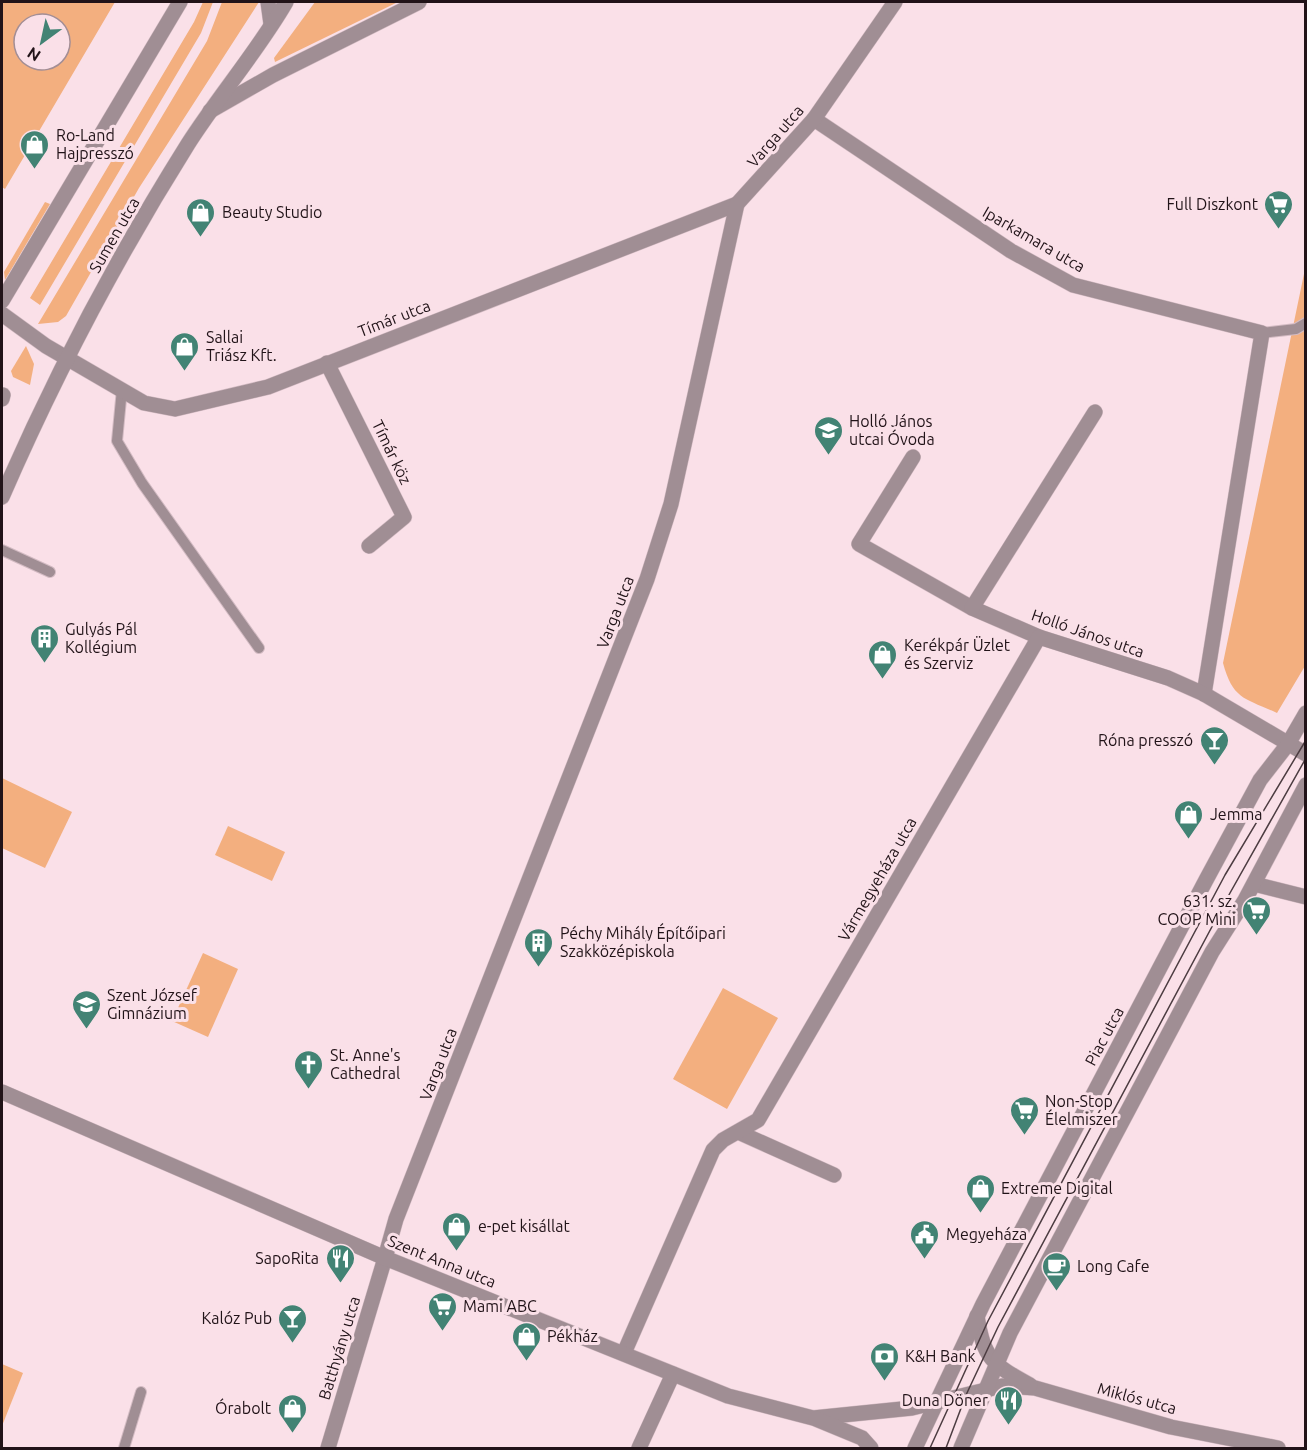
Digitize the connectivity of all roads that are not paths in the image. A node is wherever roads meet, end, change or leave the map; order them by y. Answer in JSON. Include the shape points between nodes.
{"nodes":[{"id":1,"x":180,"y":2,"type":"edge"},
{"id":2,"x":419,"y":2,"type":"edge"},
{"id":3,"x":895,"y":2,"type":"edge"},
{"id":4,"x":281,"y":3,"type":"edge"},
{"id":5,"x":210,"y":111,"type":"junction"},
{"id":6,"x":814,"y":119,"type":"junction"},
{"id":7,"x":737,"y":204,"type":"junction"},
{"id":8,"x":2,"y":301,"type":"edge"},
{"id":9,"x":2,"y":315,"type":"edge"},
{"id":10,"x":1305,"y":323,"type":"edge"},
{"id":11,"x":1262,"y":333,"type":"junction"},
{"id":12,"x":66,"y":358,"type":"junction"},
{"id":13,"x":327,"y":363,"type":"junction"},
{"id":14,"x":122,"y":389,"type":"junction"},
{"id":15,"x":1095,"y":412,"type":"dead end"},
{"id":16,"x":913,"y":458,"type":"dead end"},
{"id":17,"x":2,"y":497,"type":"edge"},
{"id":18,"x":369,"y":546,"type":"dead end"},
{"id":19,"x":2,"y":550,"type":"edge"},
{"id":20,"x":50,"y":572,"type":"dead end"},
{"id":21,"x":972,"y":608,"type":"junction"},
{"id":22,"x":1040,"y":637,"type":"junction"},
{"id":23,"x":259,"y":648,"type":"dead end"},
{"id":24,"x":1204,"y":694,"type":"junction"},
{"id":25,"x":1305,"y":713,"type":"edge"},
{"id":26,"x":1288,"y":744,"type":"junction"},
{"id":27,"x":1305,"y":754,"type":"edge"},
{"id":28,"x":1305,"y":785,"type":"edge"},
{"id":29,"x":1254,"y":884,"type":"junction"},
{"id":30,"x":1305,"y":897,"type":"edge"},
{"id":31,"x":2,"y":1092,"type":"edge"},
{"id":32,"x":738,"y":1132,"type":"junction"},
{"id":33,"x":834,"y":1175,"type":"dead end"},
{"id":34,"x":385,"y":1258,"type":"junction"},
{"id":35,"x":977,"y":1315,"type":"junction"},
{"id":36,"x":624,"y":1353,"type":"junction"},
{"id":37,"x":997,"y":1365,"type":"junction"},
{"id":38,"x":673,"y":1374,"type":"junction"},
{"id":39,"x":1035,"y":1388,"type":"junction"},
{"id":40,"x":987,"y":1389,"type":"junction"},
{"id":41,"x":141,"y":1392,"type":"dead end"},
{"id":42,"x":936,"y":1402,"type":"junction"},
{"id":43,"x":813,"y":1418,"type":"junction"},
{"id":44,"x":124,"y":1449,"type":"edge"},
{"id":45,"x":328,"y":1449,"type":"edge"},
{"id":46,"x":639,"y":1449,"type":"edge"},
{"id":47,"x":871,"y":1449,"type":"edge"},
{"id":48,"x":915,"y":1449,"type":"edge"},
{"id":49,"x":962,"y":1449,"type":"edge"},
{"id":50,"x":1278,"y":1449,"type":"edge"}],
"edges":[{"from":1,"to":8,"type":"street"},
{"from":2,"to":5,"type":"street"},
{"from":3,"to":6,"type":"street","name":"Varga utca"},
{"from":4,"to":5,"type":"street","name":"Sumen utca","via":[[271,24]]},
{"from":5,"to":12,"type":"street","name":"Sumen utca","via":[[131,238]]},
{"from":6,"to":7,"type":"street","name":"Varga utca"},
{"from":6,"to":11,"type":"street","name":"Iparkamara utca","via":[[1011,251],[1073,285]]},
{"from":7,"to":13,"type":"street","name":"Tímár utca"},
{"from":7,"to":34,"type":"street","name":"Varga utca","via":[[671,504],[647,579],[396,1219]]},
{"from":9,"to":12,"type":"street","name":"Tímár utca"},
{"from":10,"to":11,"type":"lane","via":[[1296,329]]},
{"from":11,"to":24,"type":"street"},
{"from":12,"to":14,"type":"street","name":"Tímár utca"},
{"from":12,"to":17,"type":"street","name":"Sumen utca"},
{"from":13,"to":14,"type":"street","name":"Tímár utca","via":[[268,387],[175,410],[144,403]]},
{"from":13,"to":18,"type":"street","name":"Tímár köz","via":[[404,517]]},
{"from":14,"to":23,"type":"lane","via":[[117,441],[142,483]]},
{"from":15,"to":21,"type":"street"},
{"from":16,"to":21,"type":"street","name":"Holló János utca","via":[[859,544]]},
{"from":19,"to":20,"type":"lane"},
{"from":21,"to":22,"type":"street","name":"Holló János utca"},
{"from":22,"to":24,"type":"street","name":"Holló János utca","via":[[1168,678]]},
{"from":22,"to":32,"type":"street","name":"Vármegyeháza utca","via":[[758,1120]]},
{"from":24,"to":26,"type":"street","name":"Holló János utca"},
{"from":25,"to":26,"type":"street","name":"Piac utca"},
{"from":26,"to":27,"type":"street","name":"Holló János utca"},
{"from":26,"to":35,"type":"street","name":"Piac utca","via":[[1254,790]]},
{"from":28,"to":29,"type":"street"},
{"from":29,"to":30,"type":"street"},
{"from":29,"to":37,"type":"street","via":[[1212,952],[1010,1333]]},
{"from":31,"to":34,"type":"street","name":"Szent Anna utca"},
{"from":32,"to":33,"type":"street"},
{"from":32,"to":36,"type":"street","name":"Vármegyeháza utca","via":[[713,1150]]},
{"from":34,"to":36,"type":"street","name":"Szent Anna utca"},
{"from":34,"to":45,"type":"street","name":"Batthyány utca"},
{"from":35,"to":37,"type":"street","via":[[982,1346]]},
{"from":35,"to":42,"type":"street","name":"Piac utca"},
{"from":36,"to":38,"type":"street","name":"Szent Anna utca"},
{"from":37,"to":39,"type":"street"},
{"from":37,"to":40,"type":"street"},
{"from":38,"to":43,"type":"street","name":"Szent Anna utca","via":[[728,1396]]},
{"from":38,"to":46,"type":"street"},
{"from":39,"to":40,"type":"street","name":"Miklós utca"},
{"from":39,"to":50,"type":"street","name":"Miklós utca","via":[[1171,1426]]},
{"from":40,"to":42,"type":"street","name":"Szent Anna utca"},
{"from":40,"to":49,"type":"street"},
{"from":41,"to":44,"type":"lane"},
{"from":42,"to":43,"type":"street","name":"Szent Anna utca"},
{"from":42,"to":48,"type":"street","name":"Piac utca"},
{"from":43,"to":47,"type":"street","via":[[862,1438]]}]}
